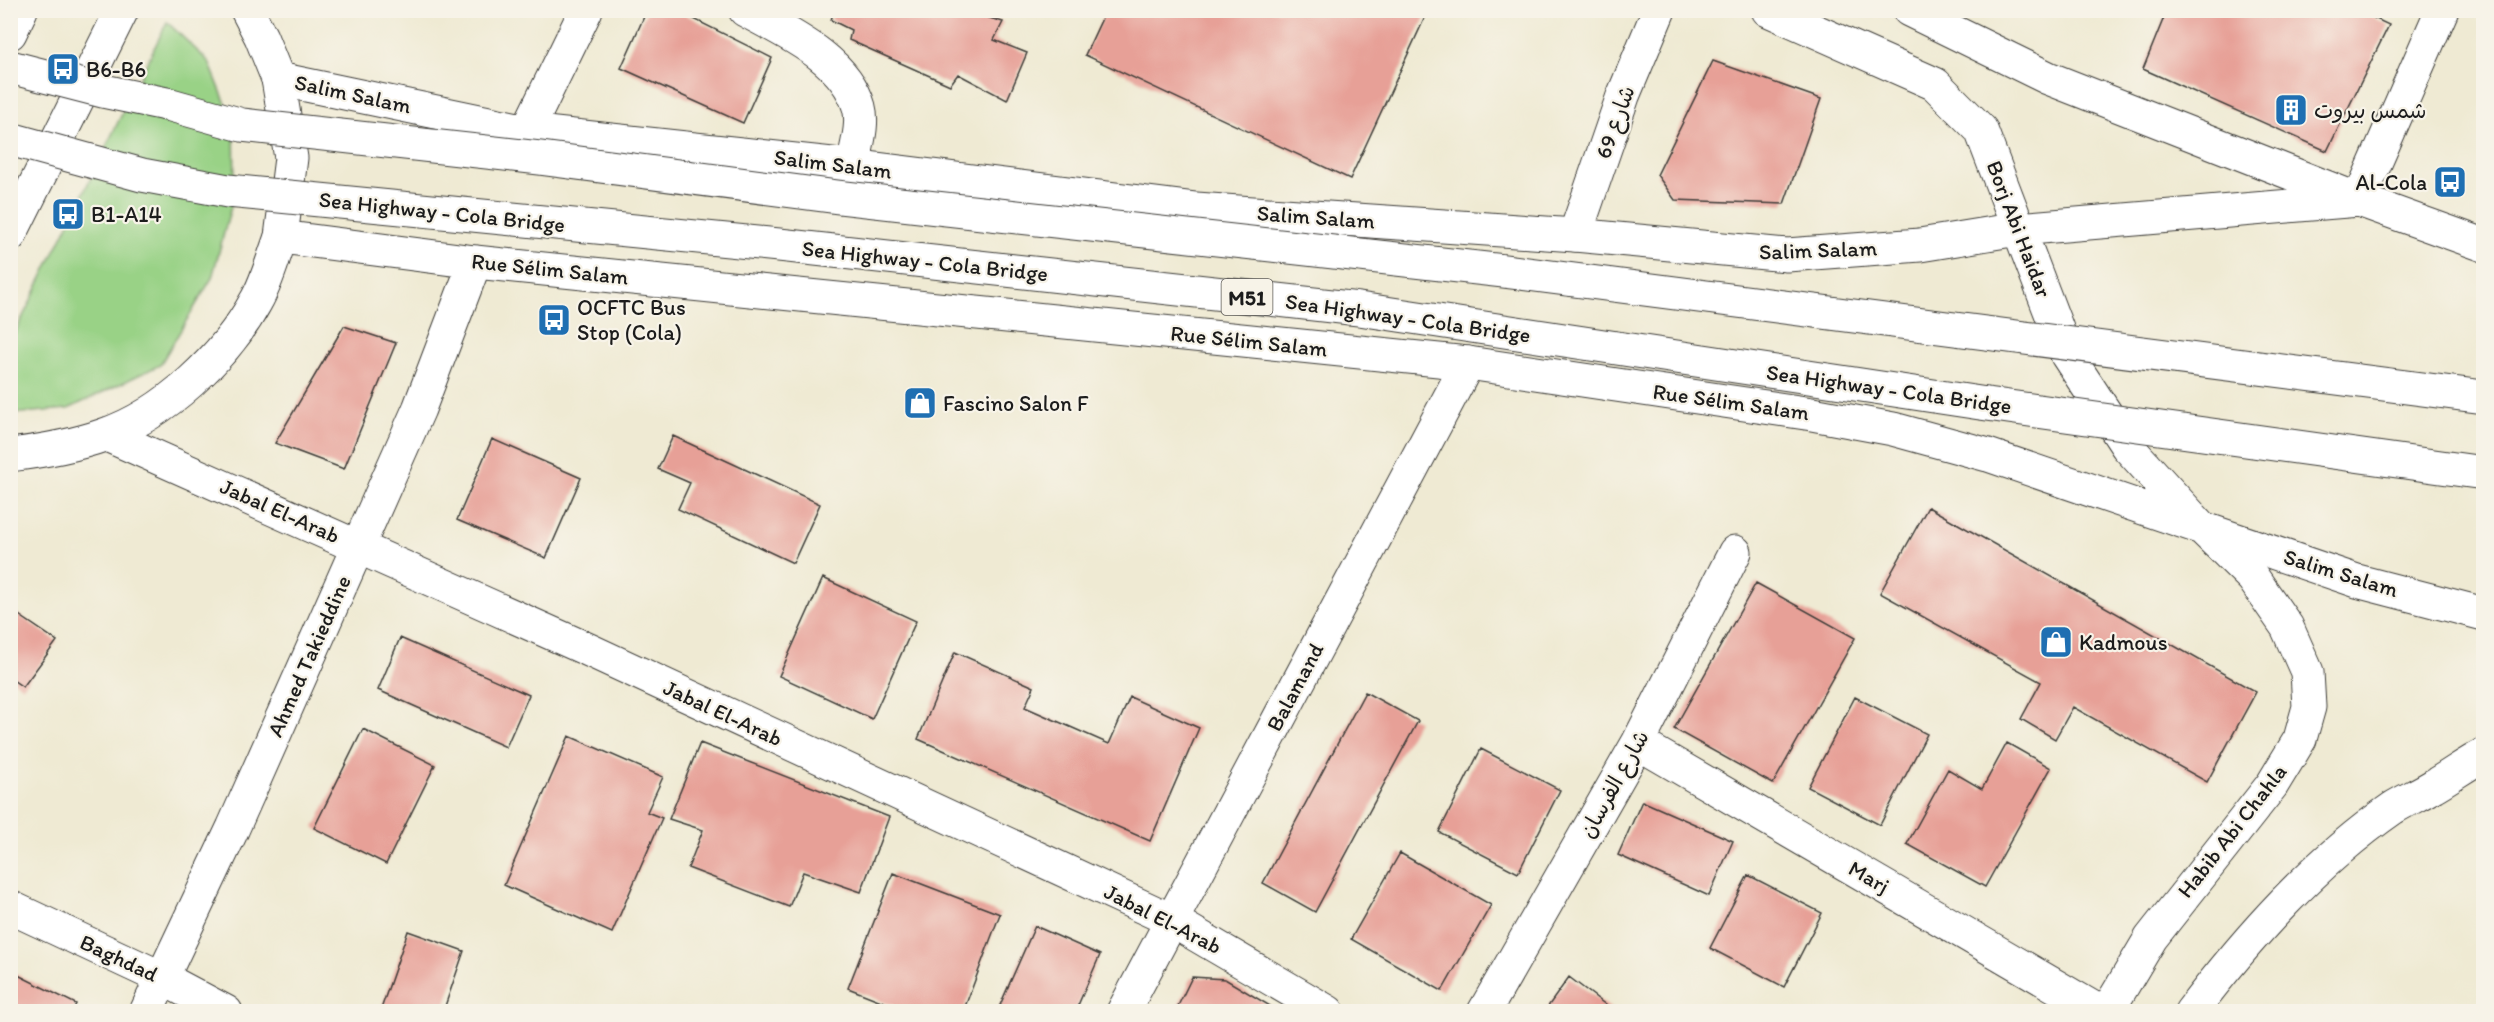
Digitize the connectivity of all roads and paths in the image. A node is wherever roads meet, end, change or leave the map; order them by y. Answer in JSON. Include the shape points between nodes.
{"nodes":[{"id":1,"x":21,"y":10,"type":"edge"},
{"id":2,"x":122,"y":10,"type":"edge"},
{"id":3,"x":247,"y":10,"type":"edge"},
{"id":4,"x":586,"y":10,"type":"edge"},
{"id":5,"x":745,"y":10,"type":"edge"},
{"id":6,"x":1659,"y":10,"type":"edge"},
{"id":7,"x":1768,"y":10,"type":"edge"},
{"id":8,"x":1909,"y":10,"type":"edge"},
{"id":9,"x":2442,"y":10,"type":"edge"},
{"id":10,"x":10,"y":33,"type":"edge"},
{"id":11,"x":10,"y":67,"type":"edge"},
{"id":12,"x":278,"y":79,"type":"junction"},
{"id":13,"x":527,"y":131,"type":"junction"},
{"id":14,"x":10,"y":140,"type":"edge"},
{"id":15,"x":853,"y":166,"type":"junction"},
{"id":16,"x":2359,"y":200,"type":"junction"},
{"id":17,"x":2018,"y":229,"type":"junction"},
{"id":18,"x":10,"y":235,"type":"edge"},
{"id":19,"x":1575,"y":235,"type":"junction"},
{"id":20,"x":281,"y":237,"type":"junction"},
{"id":21,"x":2484,"y":245,"type":"edge"},
{"id":22,"x":475,"y":262,"type":"junction"},
{"id":23,"x":1468,"y":363,"type":"junction"},
{"id":24,"x":2484,"y":396,"type":"edge"},
{"id":25,"x":107,"y":435,"type":"junction"},
{"id":26,"x":10,"y":454,"type":"edge"},
{"id":27,"x":2484,"y":473,"type":"edge"},
{"id":28,"x":2201,"y":527,"type":"junction"},
{"id":29,"x":358,"y":545,"type":"junction"},
{"id":30,"x":1736,"y":552,"type":"dead end"},
{"id":31,"x":2484,"y":614,"type":"edge"},
{"id":32,"x":1638,"y":743,"type":"junction"},
{"id":33,"x":2484,"y":755,"type":"edge"},
{"id":34,"x":10,"y":907,"type":"edge"},
{"id":35,"x":1171,"y":920,"type":"junction"},
{"id":36,"x":164,"y":979,"type":"junction"},
{"id":37,"x":146,"y":1011,"type":"edge"},
{"id":38,"x":226,"y":1011,"type":"edge"},
{"id":39,"x":1123,"y":1011,"type":"edge"},
{"id":40,"x":1328,"y":1011,"type":"edge"},
{"id":41,"x":1484,"y":1011,"type":"edge"},
{"id":42,"x":2100,"y":1011,"type":"edge"},
{"id":43,"x":2107,"y":1011,"type":"edge"},
{"id":44,"x":2191,"y":1011,"type":"edge"}],
"edges":[{"from":1,"to":10,"type":"main road"},
{"from":2,"to":18,"type":"main road"},
{"from":3,"to":12,"type":"main road"},
{"from":4,"to":13,"type":"main road"},
{"from":5,"to":15,"type":"main road","via":[[795,38],[835,68],[850,87],[860,118]]},
{"from":6,"to":19,"type":"main road","name":"شارع 69","via":[[1623,96]]},
{"from":7,"to":17,"type":"main road","name":"Borj Abi Haidar","via":[[1935,84],[1981,130]]},
{"from":8,"to":16,"type":"main road","via":[[2048,78]]},
{"from":9,"to":16,"type":"main road"},
{"from":11,"to":24,"type":"main road","number":"M51","bridge":true,"via":[[242,125],[838,197],[1504,271]]},
{"from":12,"to":13,"type":"main road","name":"Salim Salam"},
{"from":12,"to":20,"type":"main road","via":[[291,158]]},
{"from":13,"to":15,"type":"main road","name":"Salim Salam"},
{"from":14,"to":27,"type":"main road","name":"Sea Highway - Cola Bridge","number":"M51","bridge":true,"via":[[142,175],[228,191],[779,245],[1359,309],[1980,403]]},
{"from":15,"to":19,"type":"main road","name":"Salim Salam","via":[[1196,209]]},
{"from":16,"to":17,"type":"main road","name":"Salim Salam"},
{"from":16,"to":21,"type":"main road"},
{"from":17,"to":19,"type":"main road","name":"Salim Salam","via":[[1920,245],[1787,255]]},
{"from":17,"to":28,"type":"main road","name":"Borj Abi Haidar","via":[[2067,355],[2127,446]]},
{"from":20,"to":22,"type":"main road","name":"Rue Sélim Salam"},
{"from":20,"to":25,"type":"main road","via":[[256,301],[218,357],[166,403]]},
{"from":22,"to":23,"type":"main road","name":"Rue Sélim Salam"},
{"from":22,"to":29,"type":"main road","name":"Ahmed Takieddine","via":[[419,409]]},
{"from":23,"to":28,"type":"main road","name":"Rue Sélim Salam","via":[[1893,429],[2041,471]]},
{"from":23,"to":35,"type":"main road","name":"Balamand"},
{"from":25,"to":26,"type":"main road","via":[[58,449]]},
{"from":25,"to":29,"type":"main road","name":"Jabal El-Arab"},
{"from":28,"to":31,"type":"main road","name":"Salim Salam","via":[[2357,581]]},
{"from":28,"to":43,"type":"main road","name":"Habib Abi Chahla","via":[[2253,578],[2287,627],[2307,672],[2309,707],[2300,739],[2272,785],[2169,912]]},
{"from":29,"to":35,"type":"main road","name":"Jabal El-Arab"},
{"from":29,"to":36,"type":"main road","name":"Ahmed Takieddine"},
{"from":30,"to":32,"type":"main road","name":"شارع الفرسان"},
{"from":32,"to":41,"type":"main road","name":"شارع الفرسان"},
{"from":32,"to":42,"type":"main road","name":"Marj"},
{"from":33,"to":44,"type":"main road","via":[[2396,806],[2322,865],[2258,929]]},
{"from":34,"to":36,"type":"main road","name":"Baghdad"},
{"from":35,"to":39,"type":"main road","name":"Balamand"},
{"from":35,"to":40,"type":"main road","name":"Jabal El-Arab"},
{"from":36,"to":37,"type":"main road","name":"Ahmed Takieddine"},
{"from":36,"to":38,"type":"main road","name":"Baghdad"}]}
